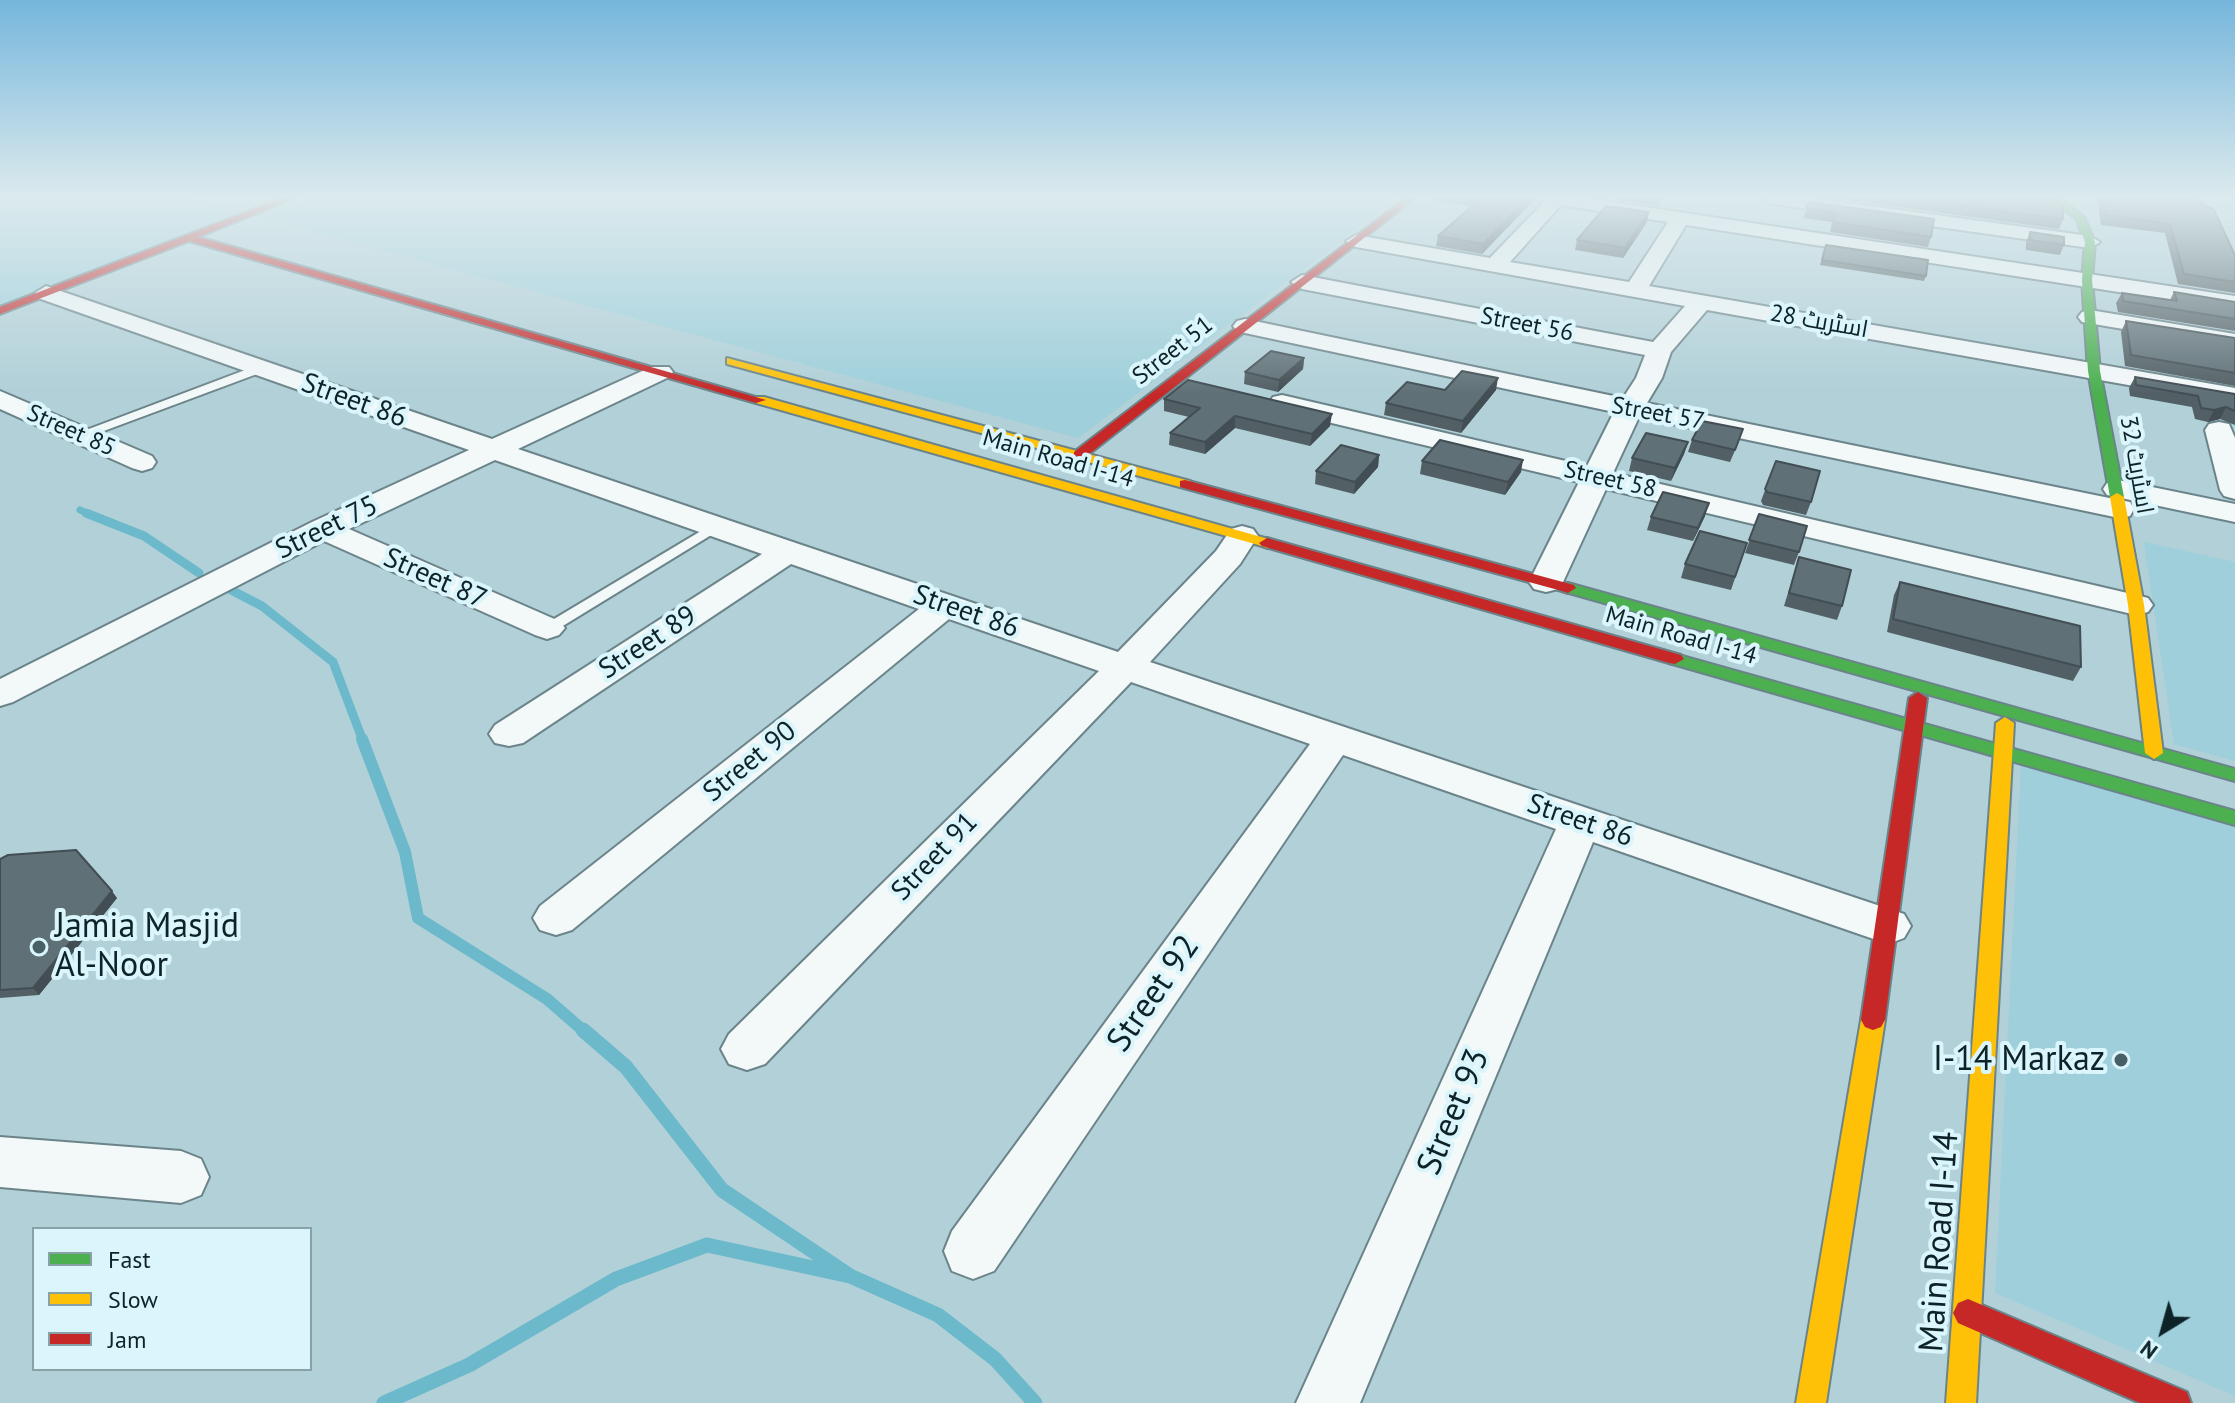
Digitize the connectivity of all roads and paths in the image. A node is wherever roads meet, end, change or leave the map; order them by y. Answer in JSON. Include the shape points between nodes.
{"nodes":[{"id":1,"x":123,"y":263,"type":"edge"},
{"id":2,"x":279,"y":263,"type":"edge"},
{"id":3,"x":1326,"y":263,"type":"edge"},
{"id":4,"x":1493,"y":263,"type":"edge"},
{"id":5,"x":1652,"y":263,"type":"edge"},
{"id":6,"x":1978,"y":263,"type":"edge"},
{"id":7,"x":2088,"y":263,"type":"edge"},
{"id":8,"x":1496,"y":264,"type":"joint"},
{"id":9,"x":2087,"y":280,"type":"junction"},
{"id":10,"x":1302,"y":282,"type":"junction"},
{"id":11,"x":1636,"y":289,"type":"junction"},
{"id":12,"x":46,"y":293,"type":"junction"},
{"id":13,"x":1702,"y":301,"type":"junction"},
{"id":14,"x":2235,"y":303,"type":"edge"},
{"id":15,"x":0,"y":311,"type":"edge"},
{"id":16,"x":2090,"y":317,"type":"junction"},
{"id":17,"x":1245,"y":326,"type":"junction"},
{"id":18,"x":2235,"y":341,"type":"edge"},
{"id":19,"x":1659,"y":350,"type":"junction"},
{"id":20,"x":714,"y":356,"type":"dead end"},
{"id":21,"x":261,"y":368,"type":"junction"},
{"id":22,"x":2094,"y":371,"type":"junction"},
{"id":23,"x":660,"y":372,"type":"junction"},
{"id":24,"x":1177,"y":379,"type":"junction"},
{"id":25,"x":1207,"y":386,"type":"edge"},
{"id":26,"x":1252,"y":396,"type":"edge"},
{"id":27,"x":2235,"y":396,"type":"edge"},
{"id":28,"x":0,"y":399,"type":"edge"},
{"id":29,"x":1629,"y":410,"type":"junction"},
{"id":30,"x":2219,"y":430,"type":"dead end"},
{"id":31,"x":80,"y":435,"type":"junction"},
{"id":32,"x":492,"y":450,"type":"junction"},
{"id":33,"x":1079,"y":455,"type":"junction"},
{"id":34,"x":1100,"y":461,"type":"junction"},
{"id":35,"x":142,"y":462,"type":"dead end"},
{"id":36,"x":1598,"y":478,"type":"junction"},
{"id":37,"x":1069,"y":488,"type":"junction"},
{"id":38,"x":2235,"y":490,"type":"edge"},
{"id":39,"x":2118,"y":499,"type":"junction"},
{"id":40,"x":2235,"y":513,"type":"edge"},
{"id":41,"x":716,"y":526,"type":"junction"},
{"id":42,"x":323,"y":529,"type":"junction"},
{"id":43,"x":1242,"y":536,"type":"junction"},
{"id":44,"x":787,"y":552,"type":"junction"},
{"id":45,"x":1546,"y":582,"type":"junction"},
{"id":46,"x":945,"y":605,"type":"junction"},
{"id":47,"x":2136,"y":605,"type":"junction"},
{"id":48,"x":547,"y":628,"type":"joint"},
{"id":49,"x":1124,"y":665,"type":"junction"},
{"id":50,"x":1920,"y":688,"type":"junction"},
{"id":51,"x":0,"y":694,"type":"edge"},
{"id":52,"x":2006,"y":712,"type":"junction"},
{"id":53,"x":1913,"y":726,"type":"junction"},
{"id":54,"x":509,"y":734,"type":"dead end"},
{"id":55,"x":1335,"y":737,"type":"junction"},
{"id":56,"x":2002,"y":750,"type":"junction"},
{"id":57,"x":2154,"y":753,"type":"junction"},
{"id":58,"x":2235,"y":775,"type":"edge"},
{"id":59,"x":2235,"y":818,"type":"edge"},
{"id":60,"x":1581,"y":821,"type":"junction"},
{"id":61,"x":556,"y":918,"type":"dead end"},
{"id":62,"x":1888,"y":926,"type":"junction"},
{"id":63,"x":747,"y":1049,"type":"dead end"},
{"id":64,"x":0,"y":1162,"type":"edge"},
{"id":65,"x":181,"y":1177,"type":"dead end"},
{"id":66,"x":973,"y":1251,"type":"dead end"},
{"id":67,"x":1968,"y":1313,"type":"junction"},
{"id":68,"x":1328,"y":1403,"type":"edge"},
{"id":69,"x":1811,"y":1403,"type":"edge"},
{"id":70,"x":1961,"y":1403,"type":"edge"},
{"id":71,"x":2176,"y":1403,"type":"edge"}],
"edges":[{"from":1,"to":12,"type":"main road"},
{"from":2,"to":23,"type":"main road","name":"Main Road I-14"},
{"from":3,"to":10,"type":"main road","name":"Street 51"},
{"from":4,"to":8,"type":"street","name":"اسٹریٹ 28"},
{"from":5,"to":11,"type":"street"},
{"from":6,"to":9,"type":"street"},
{"from":7,"to":9,"type":"main road","name":"اسٹریٹ 32"},
{"from":8,"to":11,"type":"street","name":"اسٹریٹ 28"},
{"from":9,"to":14,"type":"street"},
{"from":9,"to":16,"type":"main road","name":"اسٹریٹ 32"},
{"from":10,"to":17,"type":"main road","name":"Street 51"},
{"from":10,"to":19,"type":"street","name":"Street 56"},
{"from":11,"to":13,"type":"street","name":"اسٹریٹ 28"},
{"from":12,"to":15,"type":"main road"},
{"from":12,"to":21,"type":"street","name":"Street 86"},
{"from":13,"to":19,"type":"street"},
{"from":13,"to":22,"type":"street","name":"اسٹریٹ 28"},
{"from":16,"to":18,"type":"street"},
{"from":16,"to":22,"type":"main road","name":"اسٹریٹ 32"},
{"from":17,"to":24,"type":"main road","name":"Street 51"},
{"from":17,"to":29,"type":"street","name":"Street 57"},
{"from":19,"to":29,"type":"street"},
{"from":20,"to":33,"type":"main road","name":"Main Road I-14"},
{"from":21,"to":31,"type":"lane"},
{"from":21,"to":32,"type":"street","name":"Street 86"},
{"from":22,"to":27,"type":"street","name":"اسٹریٹ 28"},
{"from":22,"to":39,"type":"main road","name":"اسٹریٹ 32"},
{"from":23,"to":32,"type":"street","name":"Street 75"},
{"from":23,"to":37,"type":"main road","name":"Main Road I-14"},
{"from":24,"to":25,"type":"street"},
{"from":24,"to":33,"type":"main road","name":"Street 51"},
{"from":26,"to":36,"type":"street","name":"Street 58"},
{"from":28,"to":31,"type":"street","name":"Street 85"},
{"from":29,"to":36,"type":"street"},
{"from":29,"to":39,"type":"street","name":"Street 57"},
{"from":30,"to":38,"type":"street"},
{"from":31,"to":35,"type":"street","name":"Street 85"},
{"from":32,"to":41,"type":"street","name":"Street 86"},
{"from":32,"to":42,"type":"street","name":"Street 75"},
{"from":33,"to":34,"type":"main road","name":"Main Road I-14"},
{"from":34,"to":37,"type":"main road"},
{"from":34,"to":45,"type":"main road","name":"Main Road I-14"},
{"from":36,"to":45,"type":"street"},
{"from":36,"to":47,"type":"street","name":"Street 58"},
{"from":37,"to":43,"type":"main road","name":"Main Road I-14"},
{"from":39,"to":40,"type":"street","name":"Street 57"},
{"from":39,"to":47,"type":"main road","name":"اسٹریٹ 32"},
{"from":41,"to":44,"type":"street","name":"Street 86"},
{"from":41,"to":48,"type":"lane"},
{"from":42,"to":48,"type":"street","name":"Street 87"},
{"from":42,"to":51,"type":"street","name":"Street 75"},
{"from":43,"to":49,"type":"street","name":"Street 91","via":[[1209,579]]},
{"from":43,"to":53,"type":"main road","name":"Main Road I-14"},
{"from":44,"to":46,"type":"street","name":"Street 86"},
{"from":44,"to":54,"type":"street","name":"Street 89"},
{"from":45,"to":50,"type":"main road","name":"Main Road I-14"},
{"from":46,"to":49,"type":"street","name":"Street 86"},
{"from":46,"to":61,"type":"street","name":"Street 90"},
{"from":47,"to":57,"type":"main road","name":"اسٹریٹ 32"},
{"from":49,"to":55,"type":"street","name":"Street 86"},
{"from":49,"to":63,"type":"street","name":"Street 91"},
{"from":50,"to":52,"type":"main road","name":"Main Road I-14"},
{"from":50,"to":53,"type":"main road"},
{"from":52,"to":56,"type":"main road","name":"Main Road I-14"},
{"from":52,"to":57,"type":"main road","name":"Main Road I-14"},
{"from":53,"to":56,"type":"main road","name":"Main Road I-14"},
{"from":53,"to":62,"type":"main road"},
{"from":55,"to":60,"type":"street","name":"Street 86"},
{"from":55,"to":66,"type":"street","name":"Street 92"},
{"from":56,"to":59,"type":"main road","name":"Main Road I-14"},
{"from":56,"to":67,"type":"main road","name":"Main Road I-14"},
{"from":57,"to":58,"type":"main road","name":"Main Road I-14"},
{"from":60,"to":62,"type":"street","name":"Street 86"},
{"from":60,"to":68,"type":"street","name":"Street 93"},
{"from":62,"to":69,"type":"main road"},
{"from":64,"to":65,"type":"street"},
{"from":67,"to":70,"type":"main road","name":"Main Road I-14"},
{"from":67,"to":71,"type":"main road"}]}
